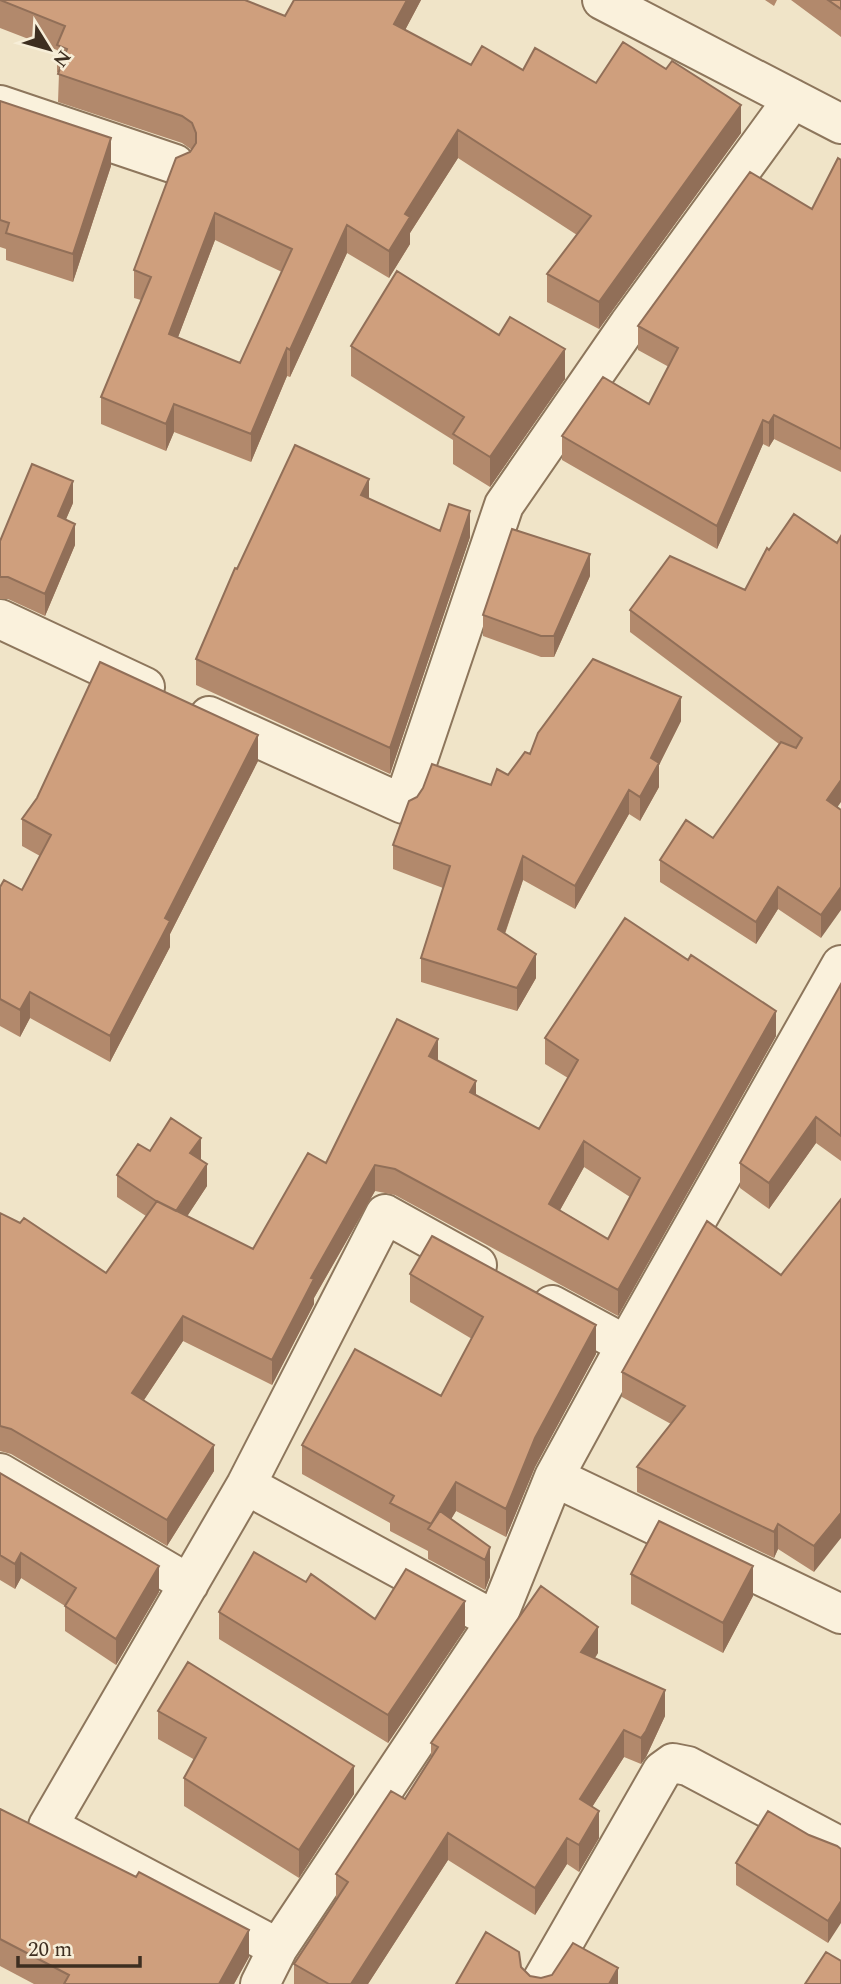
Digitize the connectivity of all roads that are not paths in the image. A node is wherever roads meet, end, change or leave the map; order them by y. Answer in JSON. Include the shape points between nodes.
{"nodes":[{"id":1,"x":603,"y":0,"type":"edge"},
{"id":2,"x":0,"y":105,"type":"edge"},
{"id":3,"x":825,"y":108,"type":"edge"},
{"id":4,"x":175,"y":164,"type":"edge"},
{"id":5,"x":0,"y":620,"type":"edge"},
{"id":6,"x":841,"y":965,"type":"edge"},
{"id":7,"x":626,"y":1345,"type":"junction"},
{"id":8,"x":0,"y":1473,"type":"edge"},
{"id":9,"x":554,"y":1476,"type":"junction"},
{"id":10,"x":246,"y":1485,"type":"junction"},
{"id":11,"x":189,"y":1584,"type":"junction"},
{"id":12,"x":841,"y":1614,"type":"edge"},
{"id":13,"x":496,"y":1621,"type":"junction"},
{"id":14,"x":841,"y":1847,"type":"edge"},
{"id":15,"x":278,"y":1948,"type":"junction"},
{"id":16,"x":260,"y":1984,"type":"edge"},
{"id":17,"x":540,"y":1984,"type":"edge"}],
"edges":[{"from":1,"to":3,"type":"street"},
{"from":2,"to":4,"type":"street"},
{"from":3,"to":5,"type":"street","via":[[629,324],[504,505],[404,804]]},
{"from":6,"to":7,"type":"street"},
{"from":7,"to":9,"type":"street"},
{"from":7,"to":10,"type":"street","via":[[385,1214]]},
{"from":8,"to":11,"type":"street"},
{"from":9,"to":12,"type":"street"},
{"from":9,"to":13,"type":"street"},
{"from":10,"to":11,"type":"street"},
{"from":10,"to":13,"type":"street"},
{"from":11,"to":15,"type":"street","via":[[48,1826]]},
{"from":13,"to":15,"type":"street"},
{"from":14,"to":17,"type":"street","via":[[688,1766],[673,1763],[662,1771]]},
{"from":15,"to":16,"type":"street"}]}
